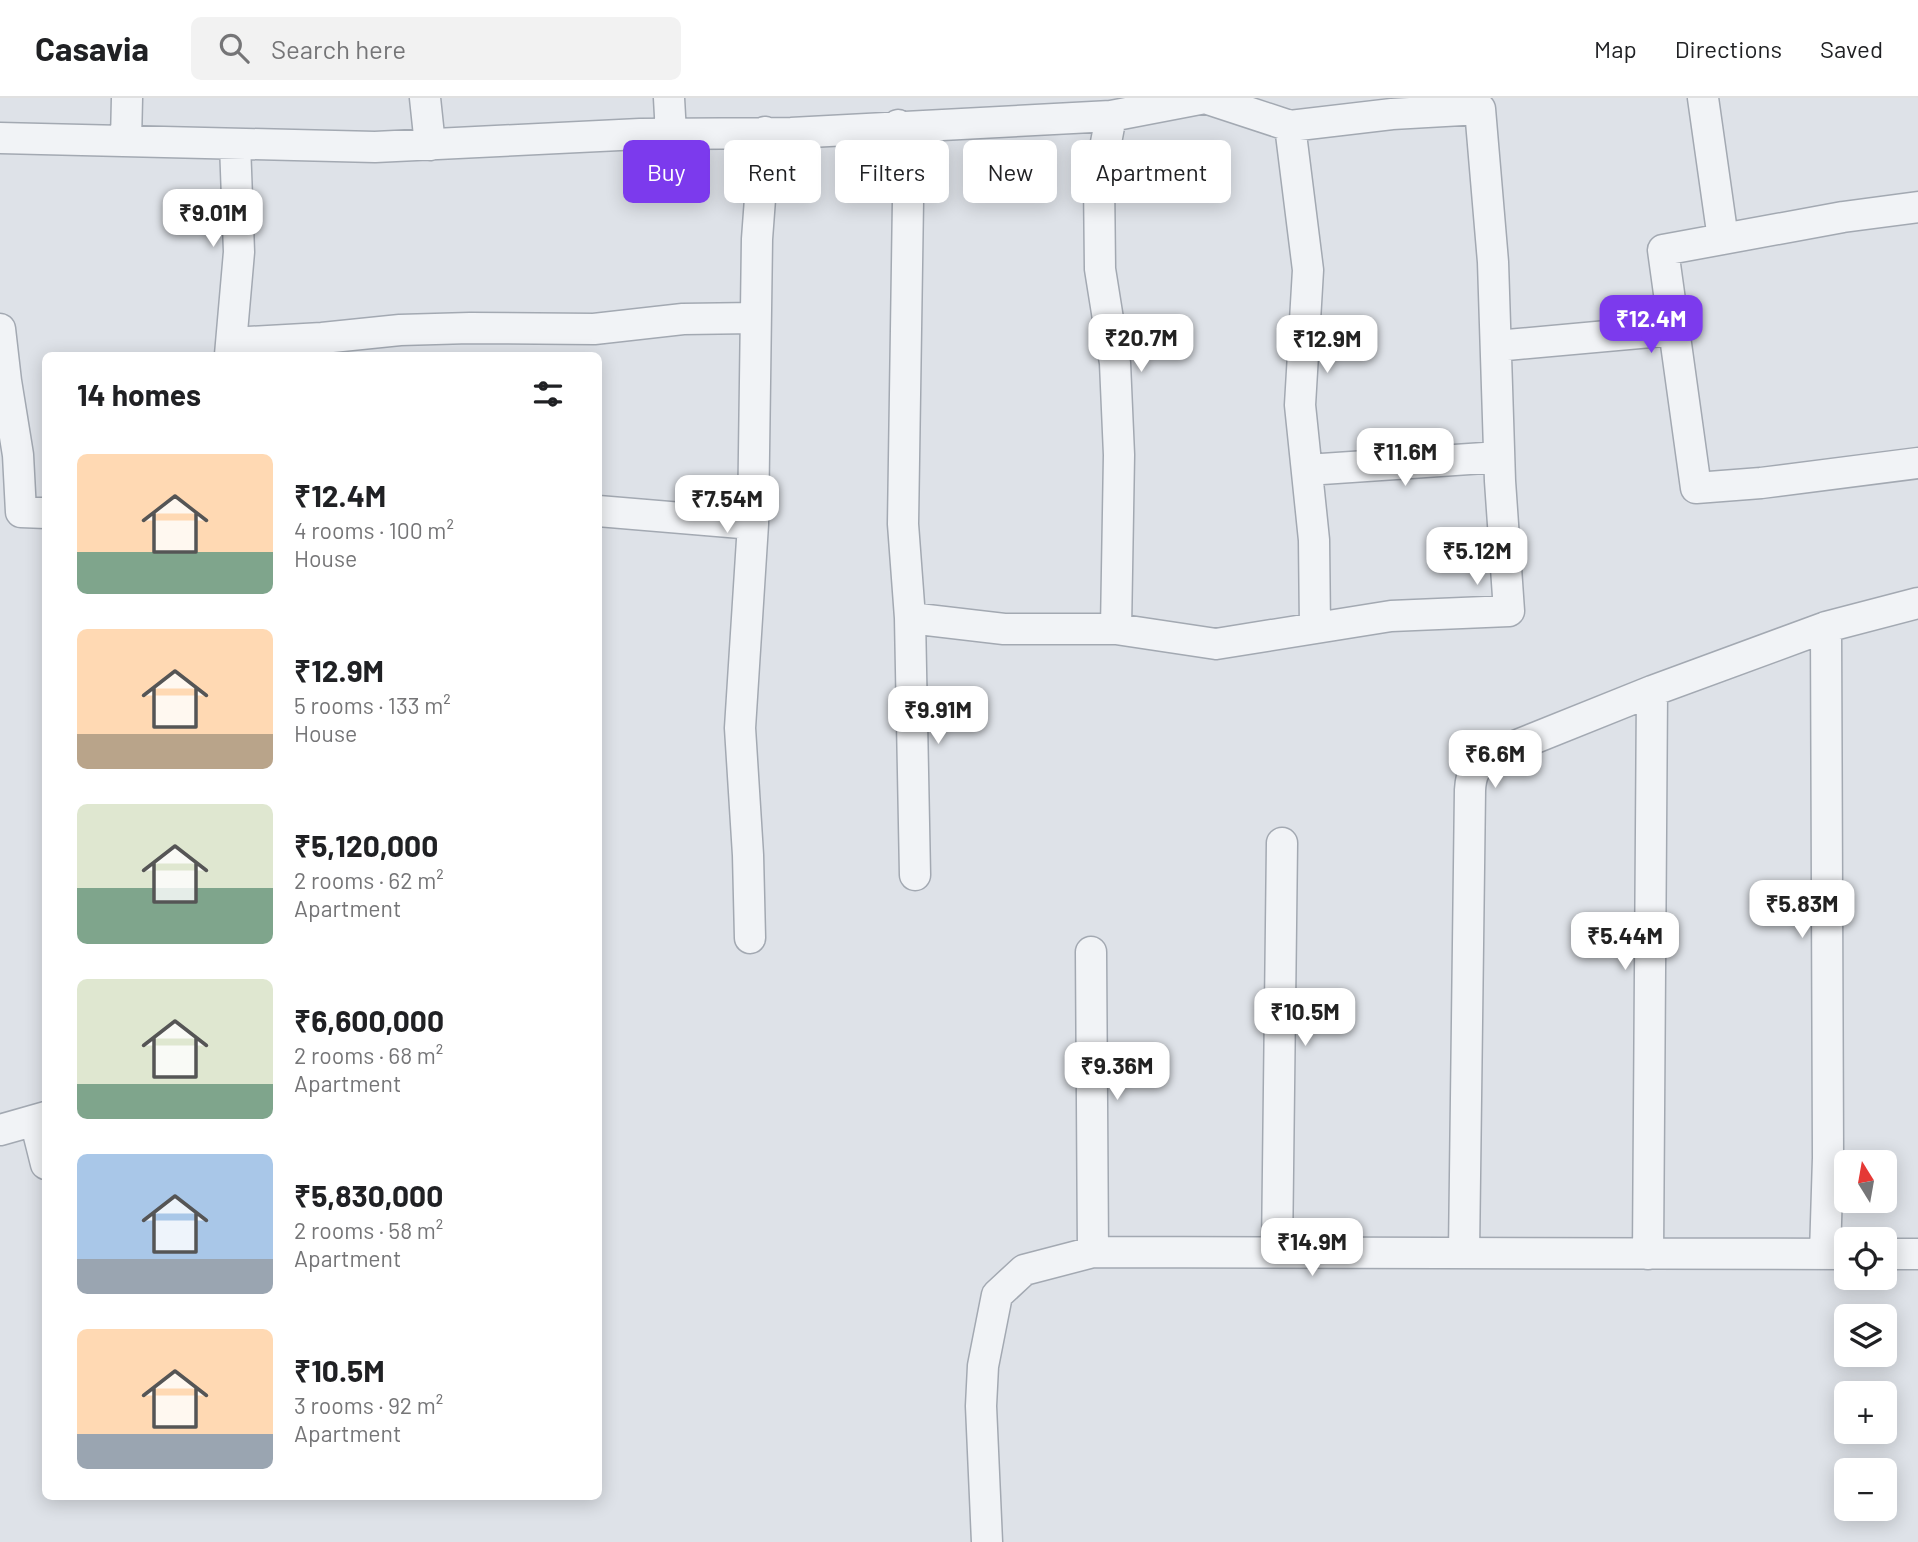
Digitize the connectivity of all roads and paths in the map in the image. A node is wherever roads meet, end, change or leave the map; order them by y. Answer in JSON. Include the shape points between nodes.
{"nodes":[{"id":1,"x":127,"y":98,"type":"edge"},
{"id":2,"x":425,"y":98,"type":"edge"},
{"id":3,"x":670,"y":98,"type":"edge"},
{"id":4,"x":1205,"y":98,"type":"edge"},
{"id":5,"x":1703,"y":98,"type":"edge"},
{"id":6,"x":1111,"y":116,"type":"junction"},
{"id":7,"x":898,"y":125,"type":"junction"},
{"id":8,"x":1290,"y":126,"type":"junction"},
{"id":9,"x":765,"y":132,"type":"junction"},
{"id":10,"x":671,"y":134,"type":"junction"},
{"id":11,"x":0,"y":138,"type":"edge"},
{"id":12,"x":126,"y":141,"type":"junction"},
{"id":13,"x":235,"y":144,"type":"junction"},
{"id":14,"x":430,"y":145,"type":"junction"},
{"id":15,"x":1918,"y":207,"type":"edge"},
{"id":16,"x":1723,"y":239,"type":"junction"},
{"id":17,"x":755,"y":318,"type":"junction"},
{"id":18,"x":0,"y":329,"type":"edge"},
{"id":19,"x":1673,"y":330,"type":"junction"},
{"id":20,"x":1496,"y":346,"type":"junction"},
{"id":21,"x":231,"y":349,"type":"edge"},
{"id":22,"x":1499,"y":457,"type":"junction"},
{"id":23,"x":1918,"y":463,"type":"edge"},
{"id":24,"x":1307,"y":470,"type":"junction"},
{"id":25,"x":602,"y":511,"type":"edge"},
{"id":26,"x":42,"y":513,"type":"edge"},
{"id":27,"x":753,"y":524,"type":"junction"},
{"id":28,"x":1918,"y":603,"type":"edge"},
{"id":29,"x":910,"y":618,"type":"junction"},
{"id":30,"x":1826,"y":627,"type":"junction"},
{"id":31,"x":1315,"y":628,"type":"junction"},
{"id":32,"x":1116,"y":629,"type":"junction"},
{"id":33,"x":1652,"y":691,"type":"junction"},
{"id":34,"x":1282,"y":843,"type":"dead end"},
{"id":35,"x":915,"y":876,"type":"dead end"},
{"id":36,"x":750,"y":938,"type":"dead end"},
{"id":37,"x":1091,"y":952,"type":"dead end"},
{"id":38,"x":40,"y":1118,"type":"edge"},
{"id":39,"x":0,"y":1130,"type":"edge"},
{"id":40,"x":1834,"y":1230,"type":"edge"},
{"id":41,"x":1093,"y":1252,"type":"junction"},
{"id":42,"x":1277,"y":1252,"type":"junction"},
{"id":43,"x":1464,"y":1253,"type":"junction"},
{"id":44,"x":1648,"y":1254,"type":"junction"},
{"id":45,"x":1834,"y":1254,"type":"edge"},
{"id":46,"x":1897,"y":1254,"type":"edge"},
{"id":47,"x":1918,"y":1254,"type":"edge"},
{"id":48,"x":987,"y":1542,"type":"edge"}],
"edges":[{"from":1,"to":12,"type":"street"},
{"from":2,"to":14,"type":"street"},
{"from":3,"to":10,"type":"street"},
{"from":4,"to":6,"type":"street"},
{"from":4,"to":8,"type":"street"},
{"from":5,"to":16,"type":"street"},
{"from":6,"to":7,"type":"street"},
{"from":6,"to":32,"type":"street","via":[[1100,180],[1100,268],[1115,363]]},
{"from":7,"to":9,"type":"street"},
{"from":7,"to":29,"type":"street","via":[[908,200],[903,524]]},
{"from":8,"to":20,"type":"street","via":[[1480,109]]},
{"from":8,"to":24,"type":"street","via":[[1308,270],[1300,405]]},
{"from":9,"to":10,"type":"street"},
{"from":9,"to":17,"type":"street"},
{"from":10,"to":14,"type":"street"},
{"from":11,"to":12,"type":"street"},
{"from":12,"to":13,"type":"street"},
{"from":13,"to":14,"type":"street"},
{"from":13,"to":21,"type":"street","via":[[239,252]]},
{"from":15,"to":16,"type":"street"},
{"from":16,"to":19,"type":"street","via":[[1663,250]]},
{"from":17,"to":21,"type":"street","via":[[682,319],[594,329],[400,330]]},
{"from":17,"to":27,"type":"street"},
{"from":18,"to":26,"type":"street","via":[[18,454],[21,512]]},
{"from":19,"to":20,"type":"street"},
{"from":19,"to":23,"type":"street","via":[[1696,488]]},
{"from":20,"to":22,"type":"street"},
{"from":22,"to":24,"type":"street"},
{"from":22,"to":31,"type":"street","via":[[1509,611],[1391,616]]},
{"from":24,"to":31,"type":"street"},
{"from":25,"to":27,"type":"street"},
{"from":27,"to":36,"type":"street","via":[[740,728]]},
{"from":28,"to":30,"type":"street"},
{"from":29,"to":32,"type":"street","via":[[1004,629]]},
{"from":29,"to":35,"type":"street"},
{"from":30,"to":33,"type":"street"},
{"from":30,"to":40,"type":"street","via":[[1828,1158]]},
{"from":31,"to":32,"type":"street","via":[[1216,644]]},
{"from":33,"to":43,"type":"street","via":[[1490,756],[1476,765],[1471,776]]},
{"from":33,"to":44,"type":"street"},
{"from":34,"to":42,"type":"street"},
{"from":37,"to":41,"type":"street"},
{"from":38,"to":39,"type":"street"},
{"from":41,"to":42,"type":"street"},
{"from":41,"to":48,"type":"street","via":[[1024,1270],[997,1295],[983,1366],[981,1406]]},
{"from":42,"to":43,"type":"street"},
{"from":43,"to":44,"type":"street"},
{"from":44,"to":45,"type":"street"},
{"from":46,"to":47,"type":"street"}]}
